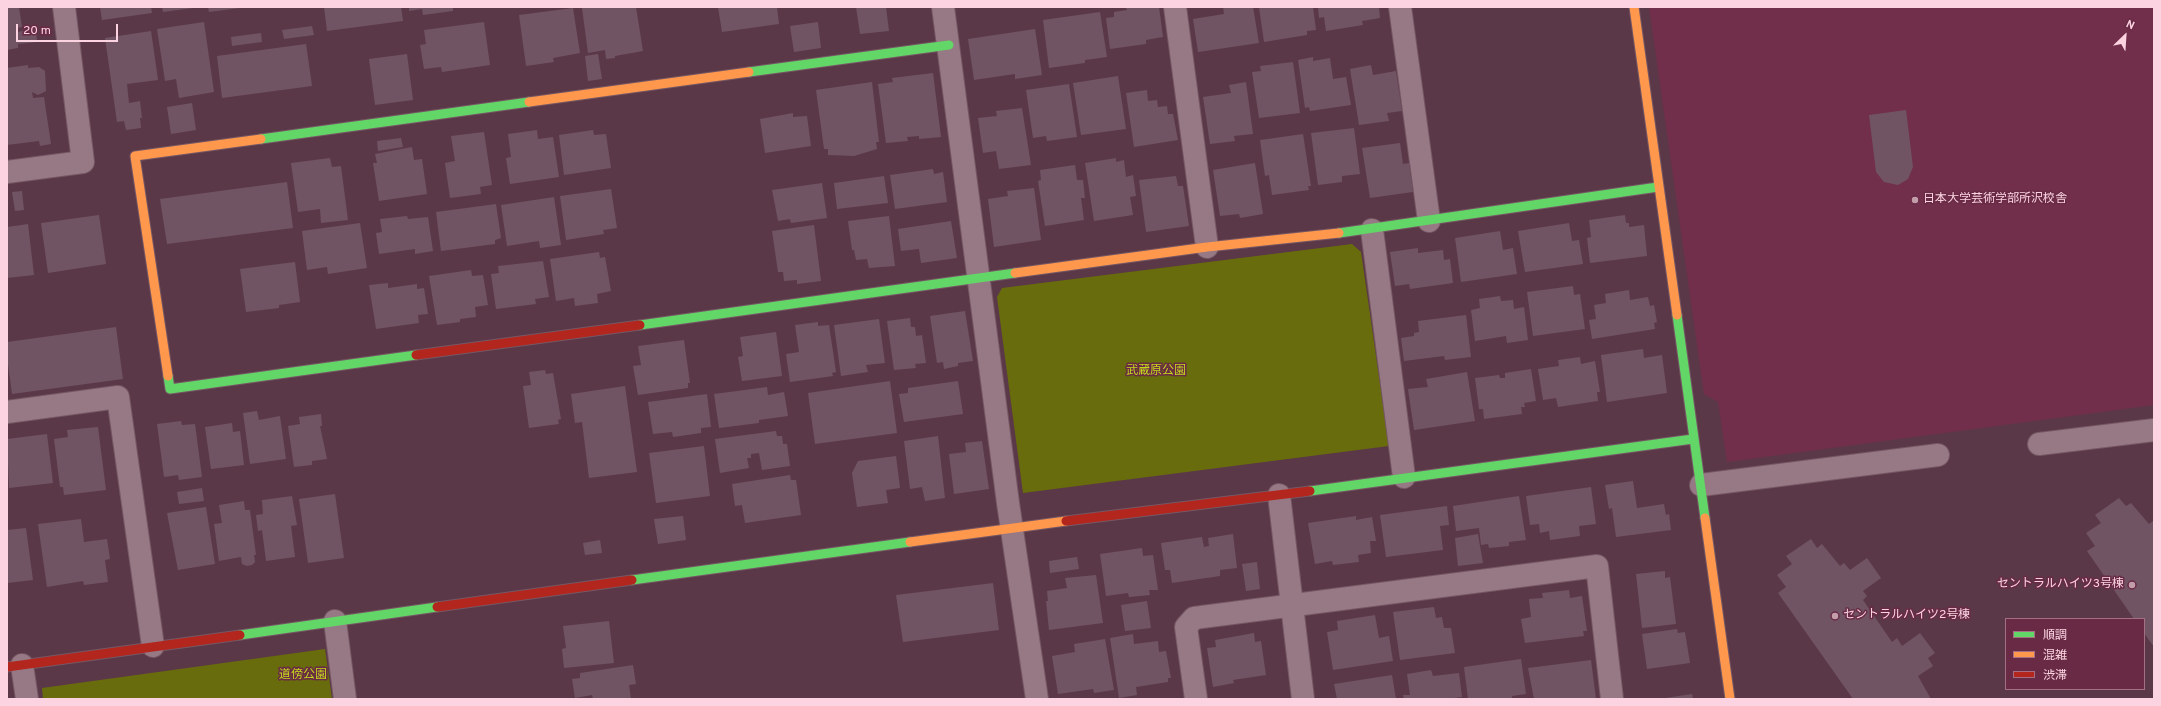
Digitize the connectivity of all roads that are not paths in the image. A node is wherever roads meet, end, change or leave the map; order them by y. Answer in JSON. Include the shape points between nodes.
{"nodes":[{"id":1,"x":64,"y":7,"type":"edge"},
{"id":2,"x":943,"y":7,"type":"edge"},
{"id":3,"x":1175,"y":7,"type":"edge"},
{"id":4,"x":1400,"y":7,"type":"edge"},
{"id":5,"x":1634,"y":7,"type":"edge"},
{"id":6,"x":949,"y":45,"type":"junction"},
{"id":7,"x":7,"y":172,"type":"edge"},
{"id":8,"x":1658,"y":187,"type":"junction"},
{"id":9,"x":1429,"y":221,"type":"junction"},
{"id":10,"x":1372,"y":230,"type":"junction"},
{"id":11,"x":1207,"y":247,"type":"junction"},
{"id":12,"x":980,"y":279,"type":"junction"},
{"id":13,"x":7,"y":412,"type":"edge"},
{"id":14,"x":2154,"y":430,"type":"edge"},
{"id":15,"x":1693,"y":439,"type":"junction"},
{"id":16,"x":2038,"y":444,"type":"dead end"},
{"id":17,"x":1938,"y":455,"type":"dead end"},
{"id":18,"x":1404,"y":477,"type":"junction"},
{"id":19,"x":1701,"y":485,"type":"junction"},
{"id":20,"x":1279,"y":495,"type":"junction"},
{"id":21,"x":1012,"y":528,"type":"junction"},
{"id":22,"x":1291,"y":606,"type":"junction"},
{"id":23,"x":335,"y":621,"type":"junction"},
{"id":24,"x":153,"y":646,"type":"junction"},
{"id":25,"x":15,"y":666,"type":"edge"},
{"id":26,"x":27,"y":699,"type":"edge"},
{"id":27,"x":345,"y":699,"type":"edge"},
{"id":28,"x":1037,"y":699,"type":"edge"},
{"id":29,"x":1196,"y":699,"type":"edge"},
{"id":30,"x":1303,"y":699,"type":"edge"},
{"id":31,"x":1612,"y":699,"type":"edge"},
{"id":32,"x":1730,"y":699,"type":"edge"}],
"edges":[{"from":1,"to":7,"type":"street","via":[[83,162]]},
{"from":2,"to":6,"type":"street"},
{"from":3,"to":11,"type":"street"},
{"from":4,"to":9,"type":"street"},
{"from":5,"to":8,"type":"street"},
{"from":6,"to":12,"type":"street"},
{"from":6,"to":12,"type":"street","via":[[134,156],[170,389]]},
{"from":8,"to":9,"type":"street"},
{"from":8,"to":15,"type":"street"},
{"from":9,"to":10,"type":"street"},
{"from":10,"to":11,"type":"street"},
{"from":10,"to":18,"type":"street"},
{"from":11,"to":12,"type":"street"},
{"from":12,"to":21,"type":"street"},
{"from":13,"to":24,"type":"street","via":[[118,396]]},
{"from":14,"to":16,"type":"street"},
{"from":15,"to":18,"type":"street"},
{"from":15,"to":19,"type":"street"},
{"from":17,"to":19,"type":"street"},
{"from":18,"to":20,"type":"street"},
{"from":19,"to":32,"type":"street"},
{"from":20,"to":21,"type":"street"},
{"from":20,"to":22,"type":"street"},
{"from":21,"to":23,"type":"street"},
{"from":21,"to":28,"type":"street"},
{"from":22,"to":29,"type":"street","via":[[1194,618],[1186,627]]},
{"from":22,"to":30,"type":"street"},
{"from":22,"to":31,"type":"street","via":[[1597,566]]},
{"from":23,"to":24,"type":"street"},
{"from":23,"to":27,"type":"street"},
{"from":24,"to":25,"type":"street"},
{"from":25,"to":26,"type":"street"}]}
